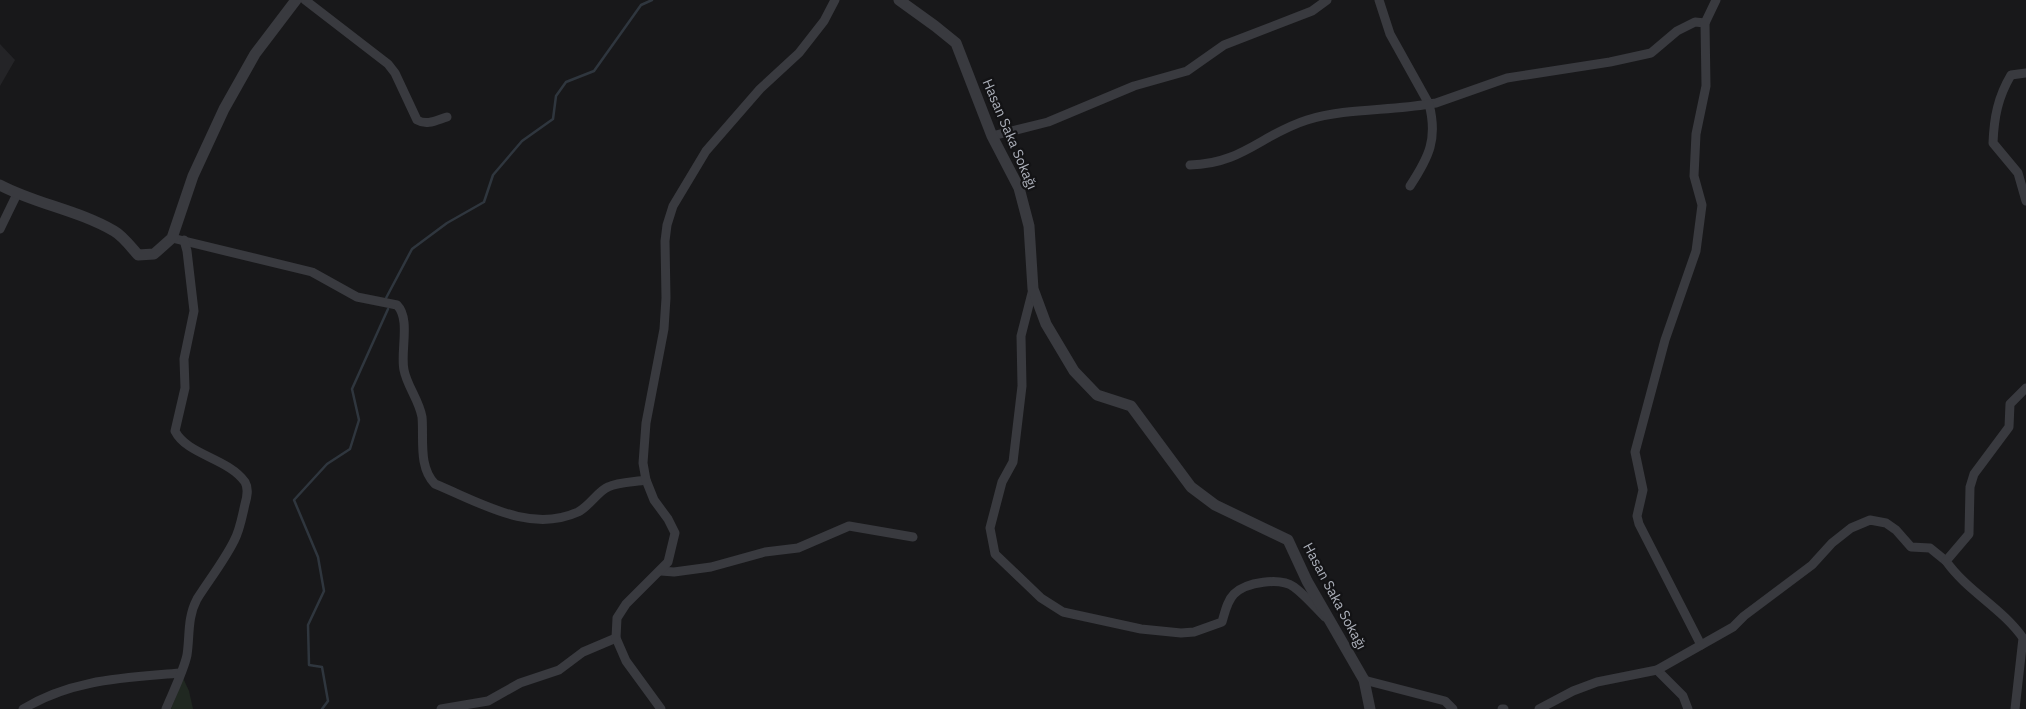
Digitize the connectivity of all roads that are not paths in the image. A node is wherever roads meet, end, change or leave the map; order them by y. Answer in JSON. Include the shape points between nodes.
{"nodes":[{"id":1,"x":296,"y":0,"type":"edge"},
{"id":2,"x":305,"y":0,"type":"edge"},
{"id":3,"x":835,"y":0,"type":"edge"},
{"id":4,"x":899,"y":0,"type":"edge"},
{"id":5,"x":1327,"y":0,"type":"edge"},
{"id":6,"x":1379,"y":0,"type":"edge"},
{"id":7,"x":1716,"y":0,"type":"edge"},
{"id":8,"x":1706,"y":23,"type":"junction"},
{"id":9,"x":2026,"y":74,"type":"edge"},
{"id":10,"x":1429,"y":104,"type":"junction"},
{"id":11,"x":447,"y":117,"type":"dead end"},
{"id":12,"x":992,"y":136,"type":"junction"},
{"id":13,"x":1190,"y":165,"type":"dead end"},
{"id":14,"x":0,"y":184,"type":"edge"},
{"id":15,"x":1410,"y":186,"type":"dead end"},
{"id":16,"x":17,"y":194,"type":"junction"},
{"id":17,"x":2026,"y":201,"type":"edge"},
{"id":18,"x":0,"y":229,"type":"edge"},
{"id":19,"x":178,"y":239,"type":"junction"},
{"id":20,"x":1032,"y":289,"type":"junction"},
{"id":21,"x":2026,"y":388,"type":"edge"},
{"id":22,"x":646,"y":480,"type":"junction"},
{"id":23,"x":914,"y":538,"type":"dead end"},
{"id":24,"x":1946,"y":561,"type":"junction"},
{"id":25,"x":661,"y":571,"type":"junction"},
{"id":26,"x":1330,"y":621,"type":"junction"},
{"id":27,"x":616,"y":638,"type":"junction"},
{"id":28,"x":2025,"y":639,"type":"edge"},
{"id":29,"x":1701,"y":645,"type":"junction"},
{"id":30,"x":1658,"y":670,"type":"junction"},
{"id":31,"x":180,"y":674,"type":"junction"},
{"id":32,"x":1364,"y":680,"type":"junction"},
{"id":33,"x":22,"y":709,"type":"edge"},
{"id":34,"x":166,"y":709,"type":"edge"},
{"id":35,"x":441,"y":709,"type":"edge"},
{"id":36,"x":661,"y":709,"type":"edge"},
{"id":37,"x":1370,"y":709,"type":"edge"},
{"id":38,"x":1453,"y":709,"type":"edge"},
{"id":39,"x":1539,"y":709,"type":"edge"},
{"id":40,"x":1688,"y":709,"type":"edge"},
{"id":41,"x":2015,"y":709,"type":"edge"}],
"edges":[{"from":1,"to":19,"type":"street","via":[[256,54],[224,109],[193,176]]},
{"from":2,"to":11,"type":"street","via":[[388,64],[417,120],[422,123]]},
{"from":3,"to":22,"type":"street","via":[[817,32],[760,88],[709,146],[672,206],[665,233],[664,329],[643,441]]},
{"from":4,"to":12,"type":"street","name":"Hasan Saka Sokağı","via":[[956,43]]},
{"from":5,"to":12,"type":"street","via":[[1312,11],[1224,45],[1187,71],[1134,86],[1048,122]]},
{"from":6,"to":10,"type":"street","via":[[1390,34]]},
{"from":7,"to":8,"type":"street"},
{"from":8,"to":10,"type":"street","via":[[1695,22],[1677,31],[1651,53],[1506,78]]},
{"from":8,"to":29,"type":"street","via":[[1706,86],[1699,114],[1694,176],[1702,205],[1696,251],[1665,340],[1635,452],[1643,490],[1637,516],[1639,524]]},
{"from":9,"to":17,"type":"street","via":[[2011,75],[2001,91],[1994,117],[1994,143],[2018,174]]},
{"from":10,"to":13,"type":"street","via":[[1319,117],[1288,128],[1228,160]]},
{"from":10,"to":15,"type":"street","via":[[1432,146]]},
{"from":12,"to":20,"type":"street","name":"Hasan Saka Sokağı","via":[[1019,188],[1029,226]]},
{"from":14,"to":16,"type":"street"},
{"from":16,"to":18,"type":"street"},
{"from":16,"to":19,"type":"street","via":[[82,216],[116,232],[138,255],[154,254]]},
{"from":19,"to":22,"type":"street","via":[[312,272],[357,297],[400,308],[404,318],[404,370],[419,405],[426,472],[435,484],[518,518],[536,521],[578,512],[607,487]]},
{"from":19,"to":31,"type":"street","via":[[194,311],[184,359],[185,388],[175,431],[185,443],[235,472],[248,492],[234,541],[191,614],[186,657]]},
{"from":20,"to":26,"type":"street","name":"Hasan Saka Sokağı","via":[[1046,324],[1074,371],[1097,394],[1131,406],[1191,487],[1215,505],[1288,540]]},
{"from":20,"to":26,"type":"street","via":[[1021,336],[1022,386],[1013,462],[1002,482],[990,528],[995,554],[1041,598],[1063,612],[1141,629],[1194,632],[1222,622],[1230,599],[1245,586],[1274,582],[1292,586]]},
{"from":21,"to":24,"type":"street","via":[[2010,404],[2009,427],[1974,474],[1970,486],[1969,534]]},
{"from":22,"to":25,"type":"street","via":[[654,500],[675,533],[671,554]]},
{"from":23,"to":25,"type":"street","via":[[849,526],[798,548],[765,552],[711,567]]},
{"from":24,"to":28,"type":"street","via":[[2013,623]]},
{"from":24,"to":29,"type":"street","via":[[1930,548],[1911,547],[1886,523],[1870,520],[1851,528],[1812,565],[1733,627]]},
{"from":25,"to":27,"type":"street","via":[[626,604],[617,618]]},
{"from":26,"to":32,"type":"street","name":"Hasan Saka Sokağı"},
{"from":27,"to":35,"type":"street","via":[[583,652],[559,670],[520,683],[488,701]]},
{"from":27,"to":36,"type":"street","via":[[626,661]]},
{"from":28,"to":41,"type":"street"},
{"from":29,"to":30,"type":"street"},
{"from":30,"to":39,"type":"street","via":[[1597,682]]},
{"from":30,"to":40,"type":"street","via":[[1684,696]]},
{"from":31,"to":33,"type":"street","via":[[78,685]]},
{"from":31,"to":34,"type":"street"},
{"from":32,"to":37,"type":"street","name":"Hasan Saka Sokağı"},
{"from":32,"to":38,"type":"street","via":[[1445,701]]}]}
